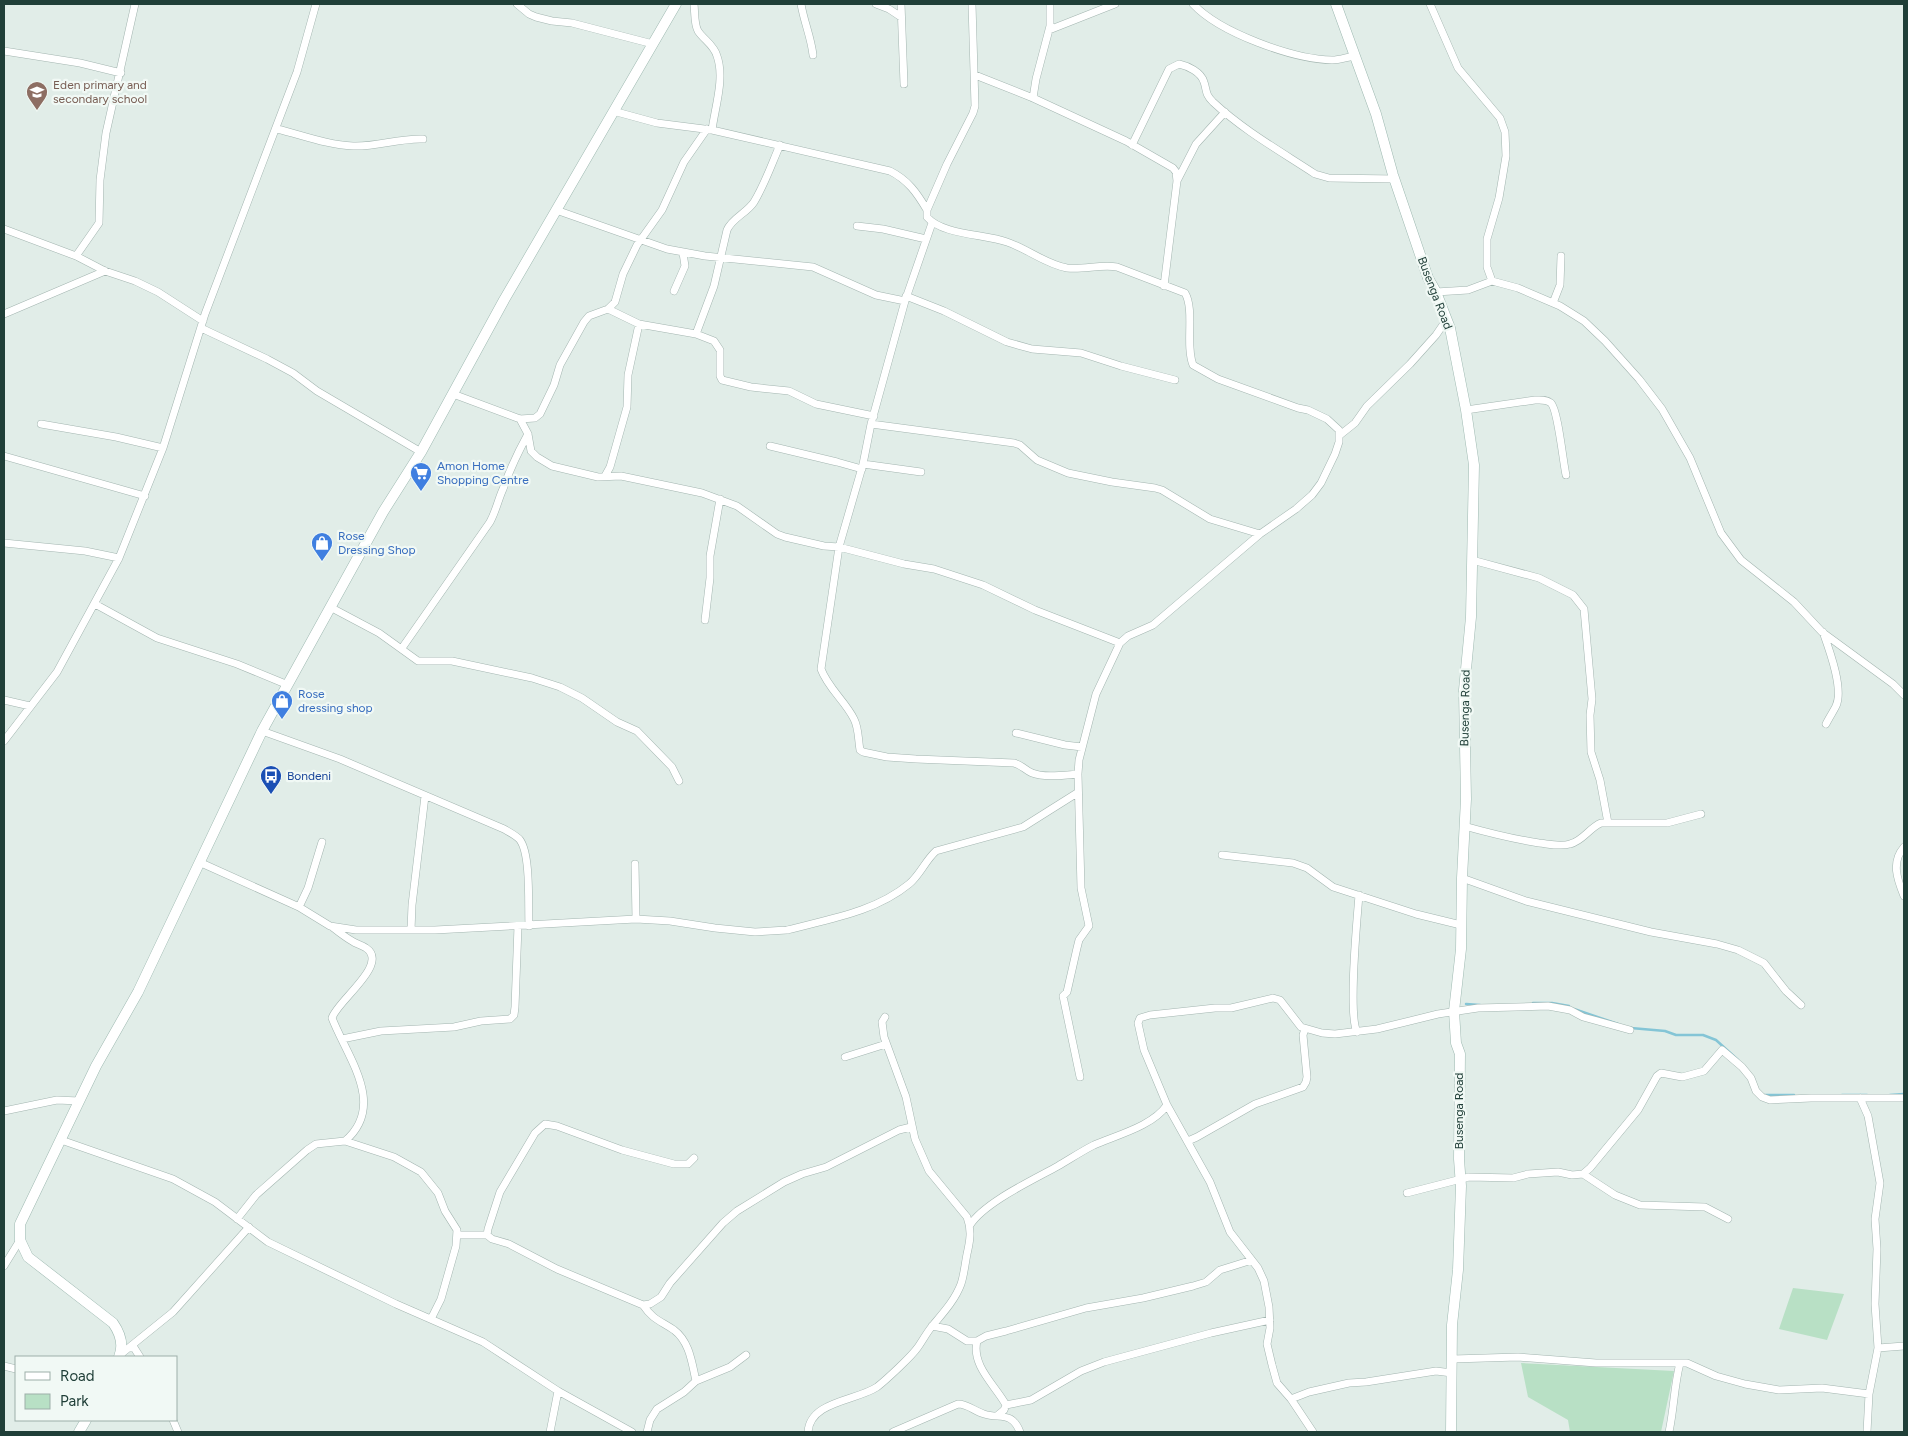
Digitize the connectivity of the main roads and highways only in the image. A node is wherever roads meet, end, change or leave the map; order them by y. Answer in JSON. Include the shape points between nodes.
{"nodes":[{"id":1,"x":676,"y":4,"type":"edge"},
{"id":2,"x":1336,"y":4,"type":"edge"},
{"id":3,"x":120,"y":1356,"type":"edge"},
{"id":4,"x":85,"y":1421,"type":"edge"},
{"id":5,"x":79,"y":1432,"type":"edge"},
{"id":6,"x":1451,"y":1432,"type":"edge"}],
"edges":[{"from":1,"to":3,"type":"main road","via":[[383,512],[262,731],[138,992],[96,1066],[20,1224],[20,1240],[28,1257],[113,1323],[120,1334]]},
{"from":2,"to":6,"type":"main road","name":"Busenga Road","via":[[1376,114],[1428,278],[1447,320],[1474,465],[1471,617],[1464,690],[1466,799],[1454,1011],[1460,1054],[1460,1180],[1458,1270],[1452,1325]]},
{"from":4,"to":5,"type":"main road"}]}
